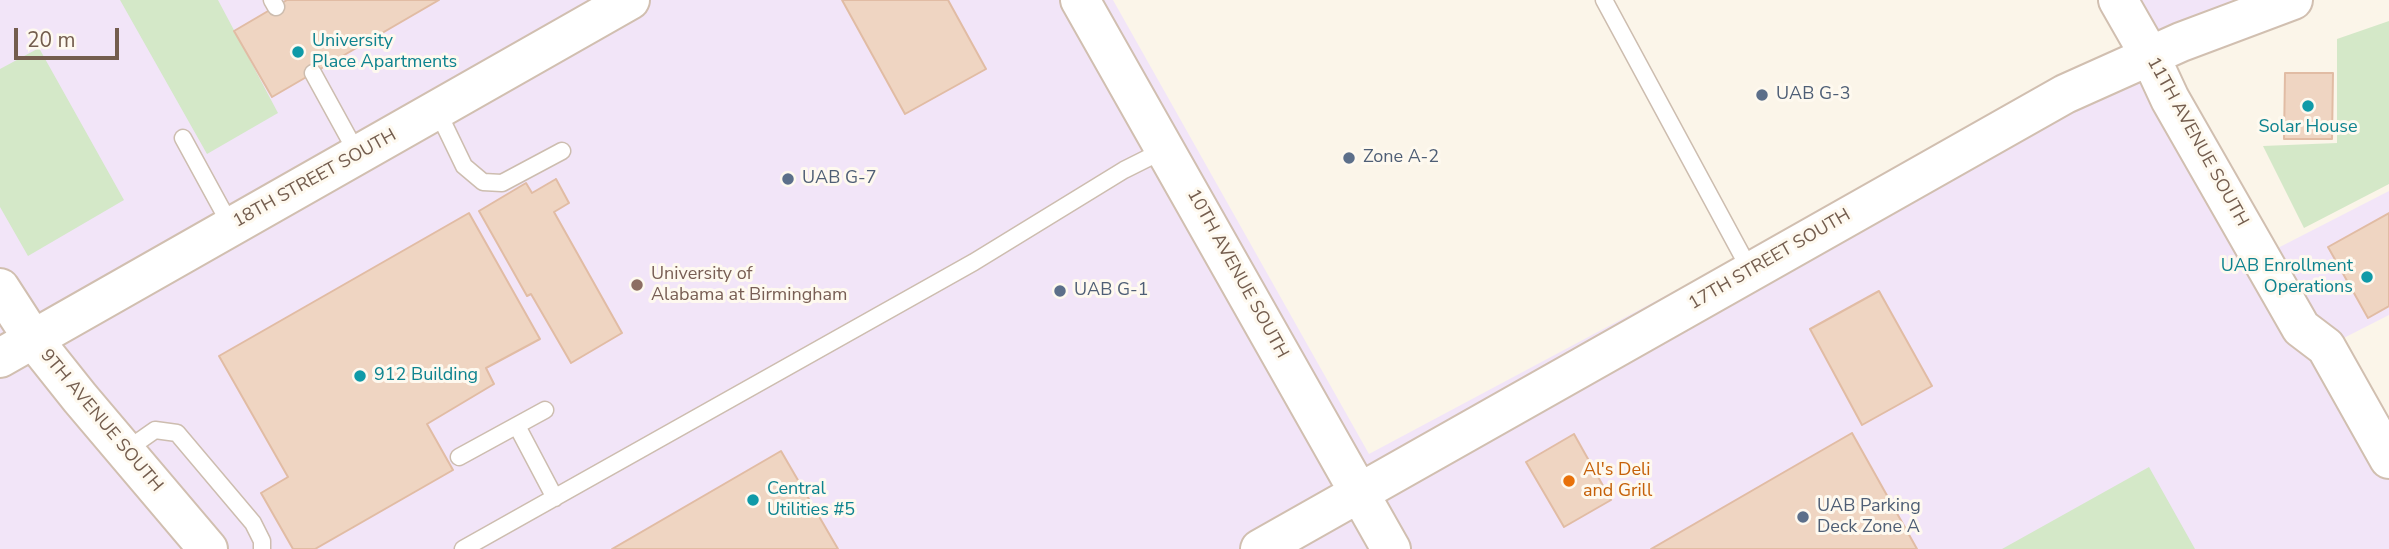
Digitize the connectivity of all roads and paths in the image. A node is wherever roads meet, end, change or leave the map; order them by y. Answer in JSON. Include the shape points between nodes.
{"nodes":[{"id":1,"x":630,"y":0,"type":"edge"},
{"id":2,"x":1080,"y":0,"type":"edge"},
{"id":3,"x":1604,"y":0,"type":"edge"},
{"id":4,"x":2118,"y":0,"type":"edge"},
{"id":5,"x":2293,"y":0,"type":"edge"},
{"id":6,"x":2150,"y":56,"type":"junction"},
{"id":7,"x":313,"y":73,"type":"dead end"},
{"id":8,"x":437,"y":110,"type":"junction"},
{"id":9,"x":183,"y":138,"type":"dead end"},
{"id":10,"x":1166,"y":149,"type":"junction"},
{"id":11,"x":562,"y":150,"type":"dead end"},
{"id":12,"x":358,"y":155,"type":"junction"},
{"id":13,"x":232,"y":226,"type":"junction"},
{"id":14,"x":1750,"y":271,"type":"junction"},
{"id":15,"x":0,"y":288,"type":"edge"},
{"id":16,"x":33,"y":340,"type":"junction"},
{"id":17,"x":0,"y":358,"type":"edge"},
{"id":18,"x":545,"y":410,"type":"dead end"},
{"id":19,"x":517,"y":426,"type":"junction"},
{"id":20,"x":125,"y":451,"type":"junction"},
{"id":21,"x":459,"y":457,"type":"dead end"},
{"id":22,"x":2389,"y":459,"type":"edge"},
{"id":23,"x":1361,"y":493,"type":"junction"},
{"id":24,"x":555,"y":498,"type":"junction"},
{"id":25,"x":208,"y":549,"type":"edge"},
{"id":26,"x":262,"y":549,"type":"edge"},
{"id":27,"x":463,"y":549,"type":"edge"},
{"id":28,"x":1260,"y":549,"type":"edge"},
{"id":29,"x":1391,"y":549,"type":"edge"}],
"edges":[{"from":1,"to":8,"type":"street","name":"18TH STREET SOUTH"},
{"from":2,"to":10,"type":"street","name":"10TH AVENUE SOUTH"},
{"from":3,"to":14,"type":"lane"},
{"from":4,"to":6,"type":"street","name":"11TH AVENUE SOUTH"},
{"from":5,"to":6,"type":"street","name":"17TH STREET SOUTH"},
{"from":6,"to":14,"type":"street","name":"17TH STREET SOUTH","via":[[2064,94]]},
{"from":6,"to":22,"type":"street","name":"11TH AVENUE SOUTH","via":[[2301,328],[2326,347]]},
{"from":7,"to":12,"type":"lane"},
{"from":8,"to":11,"type":"lane","via":[[464,166],[483,182],[502,183]]},
{"from":8,"to":12,"type":"street","name":"18TH STREET SOUTH"},
{"from":9,"to":13,"type":"lane"},
{"from":10,"to":23,"type":"street","name":"10TH AVENUE SOUTH"},
{"from":10,"to":24,"type":"lane"},
{"from":12,"to":13,"type":"street","name":"18TH STREET SOUTH"},
{"from":13,"to":16,"type":"street","name":"18TH STREET SOUTH"},
{"from":14,"to":23,"type":"street","name":"17TH STREET SOUTH"},
{"from":15,"to":16,"type":"street","name":"9TH AVENUE SOUTH"},
{"from":16,"to":17,"type":"street","name":"18TH STREET SOUTH"},
{"from":16,"to":20,"type":"street","name":"9TH AVENUE SOUTH"},
{"from":18,"to":19,"type":"lane"},
{"from":19,"to":21,"type":"lane"},
{"from":19,"to":24,"type":"lane"},
{"from":20,"to":25,"type":"street","name":"9TH AVENUE SOUTH"},
{"from":20,"to":26,"type":"lane","via":[[155,430],[177,433],[253,523]]},
{"from":23,"to":28,"type":"street","name":"17TH STREET SOUTH"},
{"from":23,"to":29,"type":"street","name":"10TH AVENUE SOUTH"},
{"from":24,"to":27,"type":"lane"}]}
